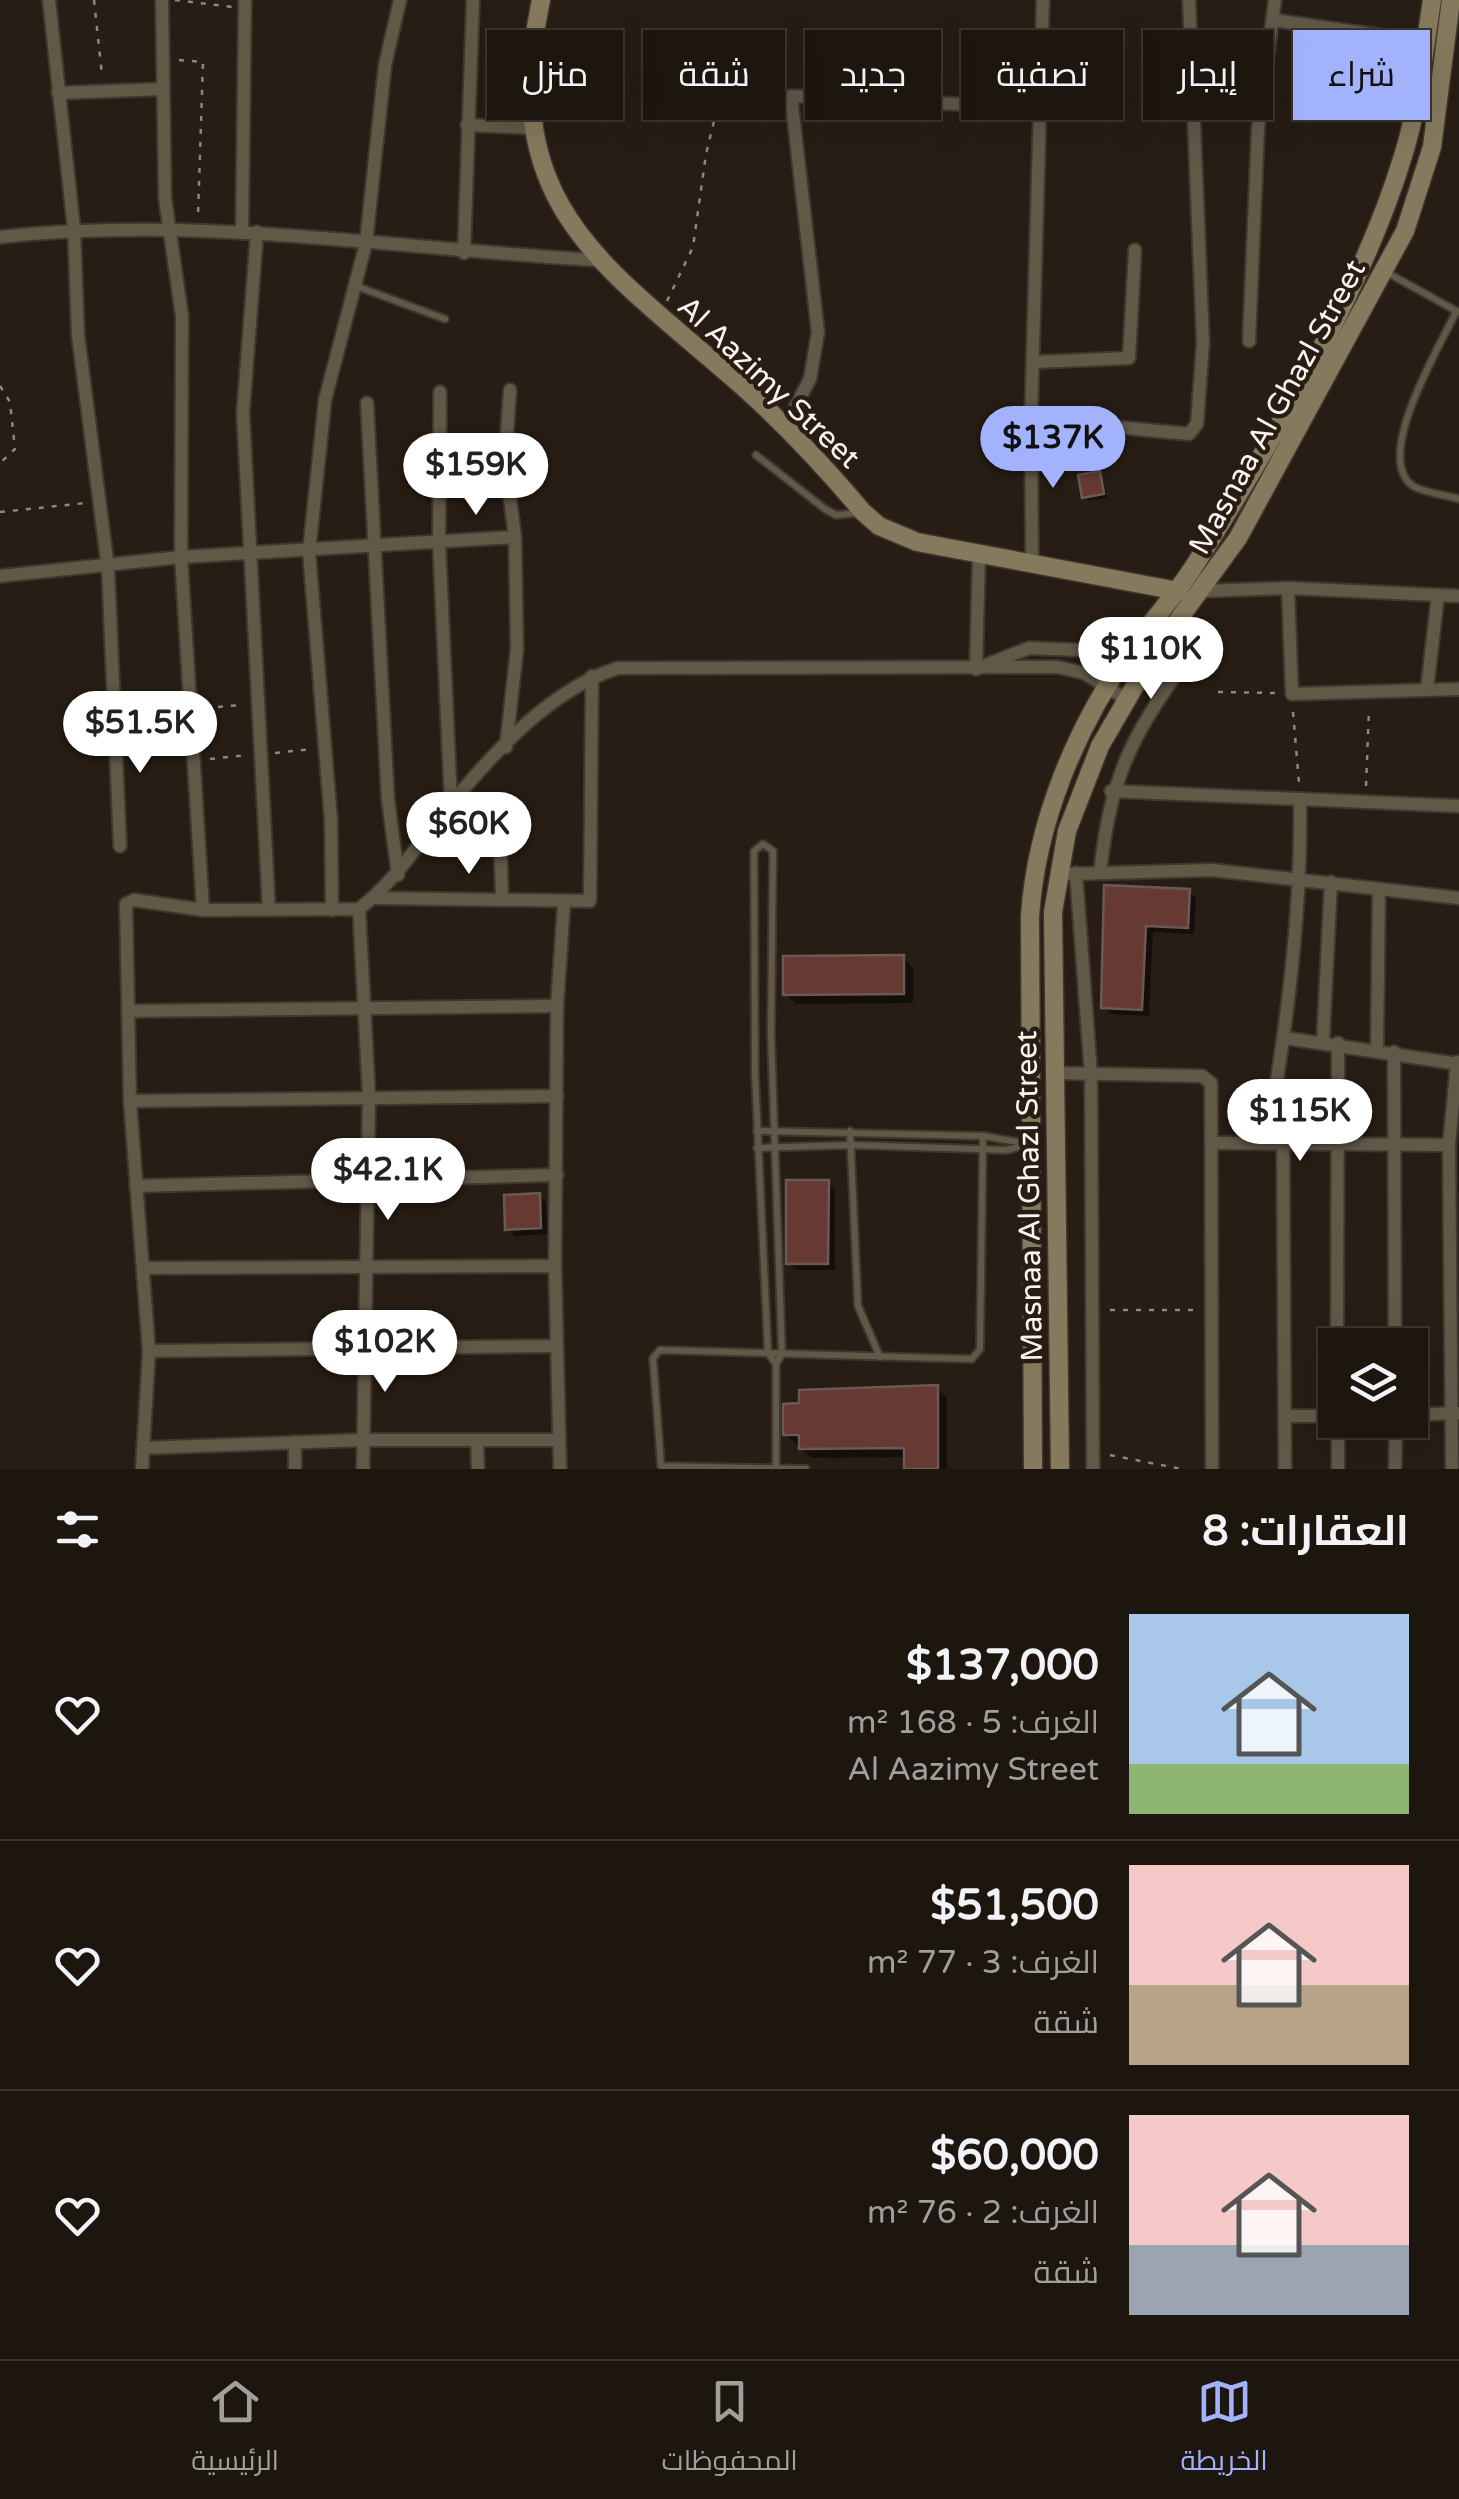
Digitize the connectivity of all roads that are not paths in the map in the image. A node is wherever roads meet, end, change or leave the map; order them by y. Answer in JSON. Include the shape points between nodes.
{"nodes":[{"id":1,"x":49,"y":0,"type":"edge"},
{"id":2,"x":162,"y":0,"type":"edge"},
{"id":3,"x":400,"y":0,"type":"edge"},
{"id":4,"x":473,"y":0,"type":"edge"},
{"id":5,"x":542,"y":0,"type":"edge"},
{"id":6,"x":1043,"y":0,"type":"edge"},
{"id":7,"x":1189,"y":0,"type":"edge"},
{"id":8,"x":1275,"y":0,"type":"edge"},
{"id":9,"x":1432,"y":0,"type":"edge"},
{"id":10,"x":1451,"y":0,"type":"edge"},
{"id":11,"x":245,"y":4,"type":"edge"},
{"id":12,"x":1273,"y":20,"type":"junction"},
{"id":13,"x":1042,"y":30,"type":"edge"},
{"id":14,"x":1343,"y":30,"type":"edge"},
{"id":15,"x":1428,"y":30,"type":"edge"},
{"id":16,"x":163,"y":89,"type":"junction"},
{"id":17,"x":58,"y":93,"type":"junction"},
{"id":18,"x":961,"y":104,"type":"edge"},
{"id":19,"x":1038,"y":120,"type":"edge"},
{"id":20,"x":1411,"y":120,"type":"edge"},
{"id":21,"x":468,"y":126,"type":"junction"},
{"id":22,"x":534,"y":128,"type":"junction"},
{"id":23,"x":74,"y":229,"type":"junction"},
{"id":24,"x":168,"y":229,"type":"junction"},
{"id":25,"x":250,"y":233,"type":"junction"},
{"id":26,"x":0,"y":236,"type":"edge"},
{"id":27,"x":366,"y":242,"type":"junction"},
{"id":28,"x":1135,"y":250,"type":"dead end"},
{"id":29,"x":464,"y":253,"type":"junction"},
{"id":30,"x":596,"y":260,"type":"junction"},
{"id":31,"x":1362,"y":260,"type":"junction"},
{"id":32,"x":1385,"y":272,"type":"junction"},
{"id":33,"x":356,"y":286,"type":"junction"},
{"id":34,"x":1458,"y":312,"type":"edge"},
{"id":35,"x":445,"y":319,"type":"dead end"},
{"id":36,"x":1249,"y":340,"type":"dead end"},
{"id":37,"x":1034,"y":362,"type":"junction"},
{"id":38,"x":510,"y":390,"type":"dead end"},
{"id":39,"x":440,"y":392,"type":"dead end"},
{"id":40,"x":367,"y":402,"type":"dead end"},
{"id":41,"x":1032,"y":419,"type":"junction"},
{"id":42,"x":785,"y":426,"type":"junction"},
{"id":43,"x":756,"y":455,"type":"dead end"},
{"id":44,"x":1459,"y":499,"type":"edge"},
{"id":45,"x":863,"y":512,"type":"junction"},
{"id":46,"x":516,"y":537,"type":"junction"},
{"id":47,"x":440,"y":542,"type":"junction"},
{"id":48,"x":376,"y":549,"type":"junction"},
{"id":49,"x":309,"y":552,"type":"junction"},
{"id":50,"x":979,"y":554,"type":"junction"},
{"id":51,"x":251,"y":555,"type":"junction"},
{"id":52,"x":181,"y":558,"type":"junction"},
{"id":53,"x":1032,"y":564,"type":"junction"},
{"id":54,"x":108,"y":568,"type":"junction"},
{"id":55,"x":0,"y":576,"type":"edge"},
{"id":56,"x":1288,"y":588,"type":"junction"},
{"id":57,"x":1178,"y":590,"type":"junction"},
{"id":58,"x":1203,"y":591,"type":"junction"},
{"id":59,"x":1438,"y":595,"type":"junction"},
{"id":60,"x":1459,"y":596,"type":"edge"},
{"id":61,"x":1204,"y":635,"type":"dead end"},
{"id":62,"x":1130,"y":651,"type":"junction"},
{"id":63,"x":1154,"y":653,"type":"junction"},
{"id":64,"x":976,"y":670,"type":"junction"},
{"id":65,"x":592,"y":676,"type":"junction"},
{"id":66,"x":1106,"y":686,"type":"junction"},
{"id":67,"x":1427,"y":689,"type":"junction"},
{"id":68,"x":1459,"y":689,"type":"edge"},
{"id":69,"x":1125,"y":698,"type":"junction"},
{"id":70,"x":506,"y":747,"type":"junction"},
{"id":71,"x":1111,"y":791,"type":"junction"},
{"id":72,"x":1300,"y":800,"type":"junction"},
{"id":73,"x":451,"y":804,"type":"junction"},
{"id":74,"x":1459,"y":806,"type":"edge"},
{"id":75,"x":500,"y":836,"type":"dead end"},
{"id":76,"x":120,"y":846,"type":"dead end"},
{"id":77,"x":1100,"y":873,"type":"junction"},
{"id":78,"x":1067,"y":874,"type":"junction"},
{"id":79,"x":398,"y":875,"type":"junction"},
{"id":80,"x":1300,"y":878,"type":"junction"},
{"id":81,"x":1331,"y":882,"type":"junction"},
{"id":82,"x":1378,"y":889,"type":"junction"},
{"id":83,"x":373,"y":898,"type":"junction"},
{"id":84,"x":502,"y":898,"type":"junction"},
{"id":85,"x":1459,"y":898,"type":"edge"},
{"id":86,"x":564,"y":904,"type":"junction"},
{"id":87,"x":360,"y":909,"type":"junction"},
{"id":88,"x":203,"y":910,"type":"junction"},
{"id":89,"x":269,"y":910,"type":"junction"},
{"id":90,"x":332,"y":910,"type":"junction"},
{"id":91,"x":557,"y":1006,"type":"junction"},
{"id":92,"x":366,"y":1007,"type":"junction"},
{"id":93,"x":128,"y":1011,"type":"junction"},
{"id":94,"x":1285,"y":1038,"type":"junction"},
{"id":95,"x":1322,"y":1041,"type":"junction"},
{"id":96,"x":1338,"y":1043,"type":"junction"},
{"id":97,"x":1377,"y":1049,"type":"junction"},
{"id":98,"x":1394,"y":1052,"type":"junction"},
{"id":99,"x":1458,"y":1063,"type":"edge"},
{"id":100,"x":1055,"y":1073,"type":"junction"},
{"id":101,"x":1091,"y":1075,"type":"junction"},
{"id":102,"x":368,"y":1096,"type":"junction"},
{"id":103,"x":557,"y":1096,"type":"junction"},
{"id":104,"x":130,"y":1100,"type":"junction"},
{"id":105,"x":757,"y":1131,"type":"junction"},
{"id":106,"x":774,"y":1131,"type":"junction"},
{"id":107,"x":850,"y":1131,"type":"junction"},
{"id":108,"x":983,"y":1136,"type":"junction"},
{"id":109,"x":1268,"y":1142,"type":"junction"},
{"id":110,"x":1213,"y":1143,"type":"junction"},
{"id":111,"x":1283,"y":1143,"type":"junction"},
{"id":112,"x":1030,"y":1144,"type":"junction"},
{"id":113,"x":1056,"y":1144,"type":"junction"},
{"id":114,"x":1335,"y":1144,"type":"junction"},
{"id":115,"x":1391,"y":1144,"type":"junction"},
{"id":116,"x":850,"y":1145,"type":"junction"},
{"id":117,"x":1449,"y":1145,"type":"junction"},
{"id":118,"x":757,"y":1148,"type":"junction"},
{"id":119,"x":774,"y":1148,"type":"junction"},
{"id":120,"x":983,"y":1150,"type":"junction"},
{"id":121,"x":557,"y":1174,"type":"junction"},
{"id":122,"x":367,"y":1179,"type":"junction"},
{"id":123,"x":136,"y":1186,"type":"junction"},
{"id":124,"x":555,"y":1266,"type":"junction"},
{"id":125,"x":366,"y":1267,"type":"junction"},
{"id":126,"x":146,"y":1268,"type":"junction"},
{"id":127,"x":1338,"y":1328,"type":"edge"},
{"id":128,"x":1395,"y":1328,"type":"edge"},
{"id":129,"x":556,"y":1346,"type":"junction"},
{"id":130,"x":149,"y":1350,"type":"junction"},
{"id":131,"x":364,"y":1350,"type":"junction"},
{"id":132,"x":768,"y":1353,"type":"junction"},
{"id":133,"x":782,"y":1354,"type":"junction"},
{"id":134,"x":881,"y":1358,"type":"junction"},
{"id":135,"x":776,"y":1364,"type":"junction"},
{"id":136,"x":1454,"y":1414,"type":"edge"},
{"id":137,"x":1428,"y":1415,"type":"edge"},
{"id":138,"x":1286,"y":1416,"type":"junction"},
{"id":139,"x":1318,"y":1417,"type":"edge"},
{"id":140,"x":1032,"y":1432,"type":"junction"},
{"id":141,"x":1060,"y":1432,"type":"junction"},
{"id":142,"x":1337,"y":1438,"type":"edge"},
{"id":143,"x":1396,"y":1438,"type":"edge"},
{"id":144,"x":362,"y":1440,"type":"junction"},
{"id":145,"x":560,"y":1440,"type":"junction"},
{"id":146,"x":478,"y":1441,"type":"junction"},
{"id":147,"x":294,"y":1442,"type":"junction"},
{"id":148,"x":144,"y":1448,"type":"junction"},
{"id":149,"x":776,"y":1468,"type":"edge"},
{"id":150,"x":142,"y":1469,"type":"edge"},
{"id":151,"x":295,"y":1469,"type":"edge"},
{"id":152,"x":363,"y":1469,"type":"edge"},
{"id":153,"x":478,"y":1469,"type":"edge"},
{"id":154,"x":560,"y":1469,"type":"edge"},
{"id":155,"x":806,"y":1469,"type":"edge"},
{"id":156,"x":1033,"y":1469,"type":"edge"},
{"id":157,"x":1060,"y":1469,"type":"edge"},
{"id":158,"x":1094,"y":1469,"type":"edge"},
{"id":159,"x":1212,"y":1469,"type":"edge"},
{"id":160,"x":1285,"y":1469,"type":"edge"},
{"id":161,"x":1338,"y":1469,"type":"edge"},
{"id":162,"x":1395,"y":1469,"type":"edge"},
{"id":163,"x":1452,"y":1469,"type":"edge"}],
"edges":[{"from":1,"to":17,"type":"street"},
{"from":2,"to":16,"type":"street"},
{"from":3,"to":27,"type":"street","via":[[385,65]]},
{"from":4,"to":21,"type":"street"},
{"from":5,"to":22,"type":"street","name":"Al Aazimy Street","via":[[530,64]]},
{"from":6,"to":13,"type":"street"},
{"from":7,"to":41,"type":"street","via":[[1204,343],[1197,424],[1189,434]]},
{"from":8,"to":12,"type":"street"},
{"from":9,"to":15,"type":"street","name":"Masnaa Al Ghazl Street"},
{"from":10,"to":32,"type":"street","name":"Masnaa Al Ghazl Street","via":[[1432,147]]},
{"from":11,"to":25,"type":"street"},
{"from":12,"to":14,"type":"street"},
{"from":12,"to":36,"type":"street","via":[[1258,129]]},
{"from":16,"to":17,"type":"street"},
{"from":16,"to":24,"type":"street"},
{"from":17,"to":23,"type":"street"},
{"from":18,"to":42,"type":"street","via":[[791,96],[818,332],[810,379]]},
{"from":19,"to":37,"type":"street"},
{"from":20,"to":31,"type":"street","name":"Masnaa Al Ghazl Street"},
{"from":21,"to":22,"type":"street"},
{"from":21,"to":29,"type":"street"},
{"from":22,"to":30,"type":"street","name":"Al Aazimy Street","via":[[569,222]]},
{"from":23,"to":24,"type":"street"},
{"from":23,"to":26,"type":"street"},
{"from":23,"to":54,"type":"street","via":[[78,335]]},
{"from":24,"to":25,"type":"street"},
{"from":24,"to":52,"type":"street","via":[[182,340]]},
{"from":25,"to":27,"type":"street"},
{"from":25,"to":51,"type":"street","via":[[244,413]]},
{"from":27,"to":29,"type":"street"},
{"from":27,"to":33,"type":"street"},
{"from":28,"to":37,"type":"street","via":[[1129,358]]},
{"from":29,"to":30,"type":"street"},
{"from":30,"to":42,"type":"street","name":"Al Aazimy Street"},
{"from":31,"to":32,"type":"street"},
{"from":31,"to":57,"type":"street","name":"Masnaa Al Ghazl Street","via":[[1274,430]]},
{"from":32,"to":34,"type":"lane"},
{"from":32,"to":58,"type":"street","name":"Masnaa Al Ghazl Street"},
{"from":33,"to":35,"type":"lane"},
{"from":33,"to":49,"type":"street","via":[[325,400]]},
{"from":34,"to":44,"type":"lane","via":[[1403,427],[1398,454],[1413,486]]},
{"from":37,"to":41,"type":"street"},
{"from":38,"to":46,"type":"street","via":[[505,460]]},
{"from":39,"to":47,"type":"street"},
{"from":40,"to":48,"type":"street"},
{"from":41,"to":53,"type":"street"},
{"from":42,"to":45,"type":"street","name":"Al Aazimy Street"},
{"from":43,"to":45,"type":"lane","via":[[825,510]]},
{"from":45,"to":50,"type":"street","name":"Al Aazimy Street","via":[[898,536]]},
{"from":46,"to":47,"type":"street"},
{"from":46,"to":70,"type":"street","via":[[517,649]]},
{"from":47,"to":48,"type":"street"},
{"from":47,"to":73,"type":"street"},
{"from":48,"to":49,"type":"street"},
{"from":48,"to":79,"type":"street"},
{"from":49,"to":51,"type":"street"},
{"from":49,"to":90,"type":"street"},
{"from":50,"to":53,"type":"street","name":"Al Aazimy Street"},
{"from":50,"to":64,"type":"street"},
{"from":51,"to":52,"type":"street"},
{"from":51,"to":89,"type":"street"},
{"from":52,"to":54,"type":"street"},
{"from":52,"to":88,"type":"street"},
{"from":53,"to":57,"type":"street","name":"Al Aazimy Street"},
{"from":54,"to":55,"type":"street"},
{"from":54,"to":76,"type":"street"},
{"from":56,"to":58,"type":"street"},
{"from":56,"to":59,"type":"street"},
{"from":56,"to":67,"type":"street","via":[[1292,694]]},
{"from":57,"to":62,"type":"street","name":"Masnaa Al Ghazl Street"},
{"from":58,"to":63,"type":"street","name":"Masnaa Al Ghazl Street"},
{"from":59,"to":60,"type":"street"},
{"from":59,"to":67,"type":"street"},
{"from":61,"to":71,"type":"street","via":[[1147,714]]},
{"from":62,"to":63,"type":"street"},
{"from":62,"to":64,"type":"street","via":[[1029,648]]},
{"from":62,"to":66,"type":"street","name":"Masnaa Al Ghazl Street"},
{"from":63,"to":69,"type":"street","name":"Masnaa Al Ghazl Street"},
{"from":64,"to":65,"type":"street","via":[[618,668]]},
{"from":64,"to":66,"type":"street","via":[[1058,667]]},
{"from":65,"to":70,"type":"street"},
{"from":65,"to":86,"type":"street","via":[[592,898]]},
{"from":66,"to":69,"type":"street"},
{"from":66,"to":112,"type":"street","name":"Masnaa Al Ghazl Street","via":[[1050,814],[1032,885]]},
{"from":67,"to":68,"type":"street"},
{"from":69,"to":78,"type":"street","name":"Masnaa Al Ghazl Street","via":[[1081,788]]},
{"from":70,"to":73,"type":"street"},
{"from":71,"to":72,"type":"street"},
{"from":71,"to":77,"type":"street"},
{"from":72,"to":74,"type":"street"},
{"from":72,"to":80,"type":"street"},
{"from":73,"to":79,"type":"street"},
{"from":75,"to":84,"type":"street"},
{"from":77,"to":78,"type":"street"},
{"from":77,"to":80,"type":"street","via":[[1212,870]]},
{"from":78,"to":100,"type":"street","name":"Masnaa Al Ghazl Street","via":[[1053,912]]},
{"from":78,"to":101,"type":"street"},
{"from":79,"to":83,"type":"street"},
{"from":80,"to":81,"type":"street"},
{"from":80,"to":94,"type":"street"},
{"from":81,"to":82,"type":"street"},
{"from":81,"to":95,"type":"street"},
{"from":82,"to":85,"type":"street"},
{"from":82,"to":97,"type":"street"},
{"from":83,"to":84,"type":"street"},
{"from":83,"to":87,"type":"street"},
{"from":84,"to":86,"type":"street"},
{"from":86,"to":91,"type":"street"},
{"from":87,"to":90,"type":"street"},
{"from":87,"to":92,"type":"street"},
{"from":88,"to":89,"type":"street"},
{"from":88,"to":93,"type":"street","via":[[126,904]]},
{"from":89,"to":90,"type":"street"},
{"from":91,"to":92,"type":"street"},
{"from":91,"to":103,"type":"street"},
{"from":92,"to":93,"type":"street"},
{"from":92,"to":102,"type":"street"},
{"from":93,"to":104,"type":"street"},
{"from":94,"to":95,"type":"street"},
{"from":94,"to":109,"type":"street"},
{"from":95,"to":96,"type":"street"},
{"from":96,"to":97,"type":"street"},
{"from":96,"to":114,"type":"street"},
{"from":97,"to":98,"type":"street"},
{"from":98,"to":99,"type":"street"},
{"from":98,"to":115,"type":"street"},
{"from":99,"to":117,"type":"street"},
{"from":100,"to":101,"type":"street"},
{"from":100,"to":113,"type":"street","name":"Masnaa Al Ghazl Street"},
{"from":101,"to":110,"type":"street","via":[[1208,1078]]},
{"from":101,"to":158,"type":"street"},
{"from":102,"to":103,"type":"street"},
{"from":102,"to":104,"type":"street"},
{"from":102,"to":122,"type":"street"},
{"from":103,"to":121,"type":"street"},
{"from":104,"to":123,"type":"street"},
{"from":105,"to":106,"type":"lane"},
{"from":105,"to":106,"type":"lane","via":[[754,852],[763,844],[773,851]]},
{"from":105,"to":118,"type":"lane"},
{"from":106,"to":107,"type":"lane"},
{"from":106,"to":119,"type":"lane"},
{"from":107,"to":108,"type":"lane"},
{"from":107,"to":116,"type":"lane"},
{"from":108,"to":112,"type":"lane"},
{"from":108,"to":120,"type":"lane"},
{"from":109,"to":110,"type":"street"},
{"from":109,"to":111,"type":"street"},
{"from":110,"to":159,"type":"street"},
{"from":111,"to":114,"type":"street"},
{"from":111,"to":138,"type":"street"},
{"from":112,"to":113,"type":"street"},
{"from":112,"to":120,"type":"lane"},
{"from":112,"to":140,"type":"street","name":"Masnaa Al Ghazl Street"},
{"from":113,"to":141,"type":"street","name":"Masnaa Al Ghazl Street"},
{"from":114,"to":115,"type":"street"},
{"from":114,"to":127,"type":"street"},
{"from":115,"to":117,"type":"street"},
{"from":115,"to":128,"type":"street"},
{"from":116,"to":119,"type":"lane"},
{"from":116,"to":120,"type":"lane"},
{"from":116,"to":134,"type":"lane","via":[[858,1306]]},
{"from":117,"to":136,"type":"street"},
{"from":118,"to":119,"type":"lane"},
{"from":118,"to":132,"type":"lane"},
{"from":119,"to":133,"type":"lane"},
{"from":120,"to":134,"type":"lane","via":[[978,1355],[965,1362]]},
{"from":121,"to":122,"type":"street"},
{"from":121,"to":124,"type":"street"},
{"from":122,"to":123,"type":"street"},
{"from":122,"to":125,"type":"street"},
{"from":123,"to":126,"type":"street"},
{"from":124,"to":125,"type":"street"},
{"from":124,"to":129,"type":"street"},
{"from":125,"to":126,"type":"street"},
{"from":125,"to":131,"type":"street"},
{"from":126,"to":130,"type":"street"},
{"from":129,"to":131,"type":"street"},
{"from":129,"to":145,"type":"street"},
{"from":130,"to":131,"type":"street"},
{"from":130,"to":148,"type":"street"},
{"from":131,"to":144,"type":"street"},
{"from":132,"to":133,"type":"lane"},
{"from":132,"to":135,"type":"lane"},
{"from":132,"to":149,"type":"lane","via":[[656,1354],[658,1462]]},
{"from":133,"to":134,"type":"lane"},
{"from":133,"to":135,"type":"lane"},
{"from":135,"to":149,"type":"lane"},
{"from":136,"to":137,"type":"street"},
{"from":136,"to":163,"type":"street"},
{"from":138,"to":139,"type":"street"},
{"from":138,"to":160,"type":"street"},
{"from":140,"to":141,"type":"street"},
{"from":140,"to":156,"type":"street","name":"Masnaa Al Ghazl Street"},
{"from":141,"to":157,"type":"street","name":"Masnaa Al Ghazl Street"},
{"from":142,"to":161,"type":"street"},
{"from":143,"to":162,"type":"street"},
{"from":144,"to":146,"type":"street"},
{"from":144,"to":147,"type":"street"},
{"from":144,"to":152,"type":"street"},
{"from":145,"to":146,"type":"street"},
{"from":145,"to":154,"type":"street"},
{"from":146,"to":153,"type":"street"},
{"from":147,"to":148,"type":"street"},
{"from":147,"to":151,"type":"street"},
{"from":148,"to":150,"type":"street"},
{"from":149,"to":155,"type":"lane"}]}
